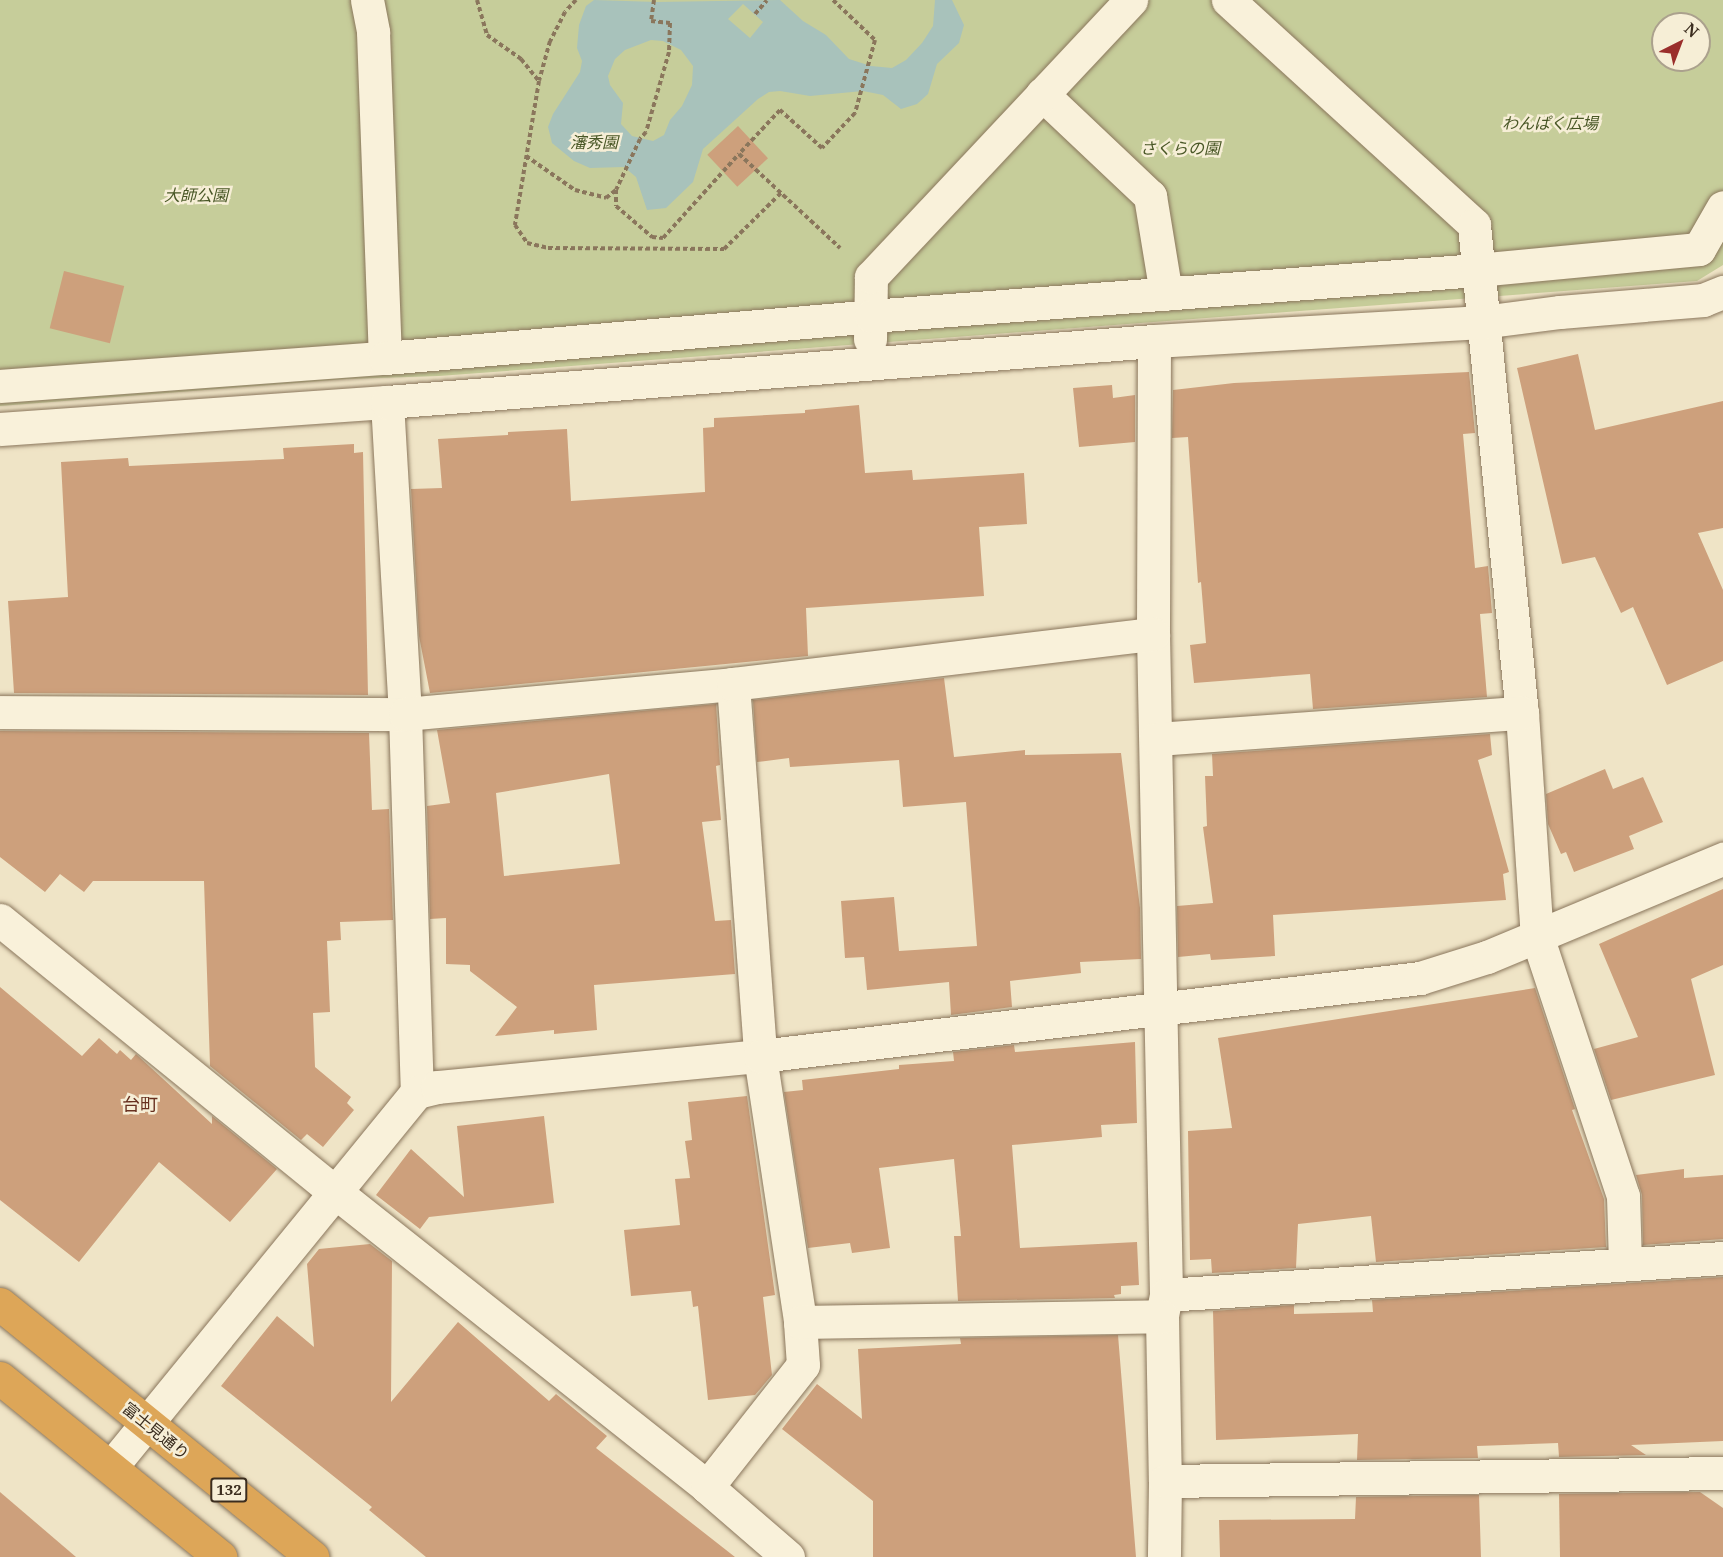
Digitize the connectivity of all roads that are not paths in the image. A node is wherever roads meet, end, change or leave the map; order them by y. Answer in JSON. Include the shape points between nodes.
{"nodes":[{"id":1,"x":367,"y":0,"type":"edge"},
{"id":2,"x":1131,"y":0,"type":"edge"},
{"id":3,"x":1228,"y":0,"type":"edge"},
{"id":4,"x":1042,"y":94,"type":"junction"},
{"id":5,"x":1723,"y":207,"type":"edge"},
{"id":6,"x":1477,"y":270,"type":"junction"},
{"id":7,"x":1723,"y":292,"type":"edge"},
{"id":8,"x":1166,"y":294,"type":"junction"},
{"id":9,"x":870,"y":316,"type":"junction"},
{"id":10,"x":1482,"y":321,"type":"junction"},
{"id":11,"x":1154,"y":340,"type":"junction"},
{"id":12,"x":385,"y":358,"type":"junction"},
{"id":13,"x":870,"y":363,"type":"junction"},
{"id":14,"x":0,"y":386,"type":"edge"},
{"id":15,"x":387,"y":402,"type":"junction"},
{"id":16,"x":0,"y":429,"type":"edge"},
{"id":17,"x":1153,"y":634,"type":"junction"},
{"id":18,"x":733,"y":684,"type":"junction"},
{"id":19,"x":0,"y":712,"type":"edge"},
{"id":20,"x":1522,"y":713,"type":"junction"},
{"id":21,"x":405,"y":714,"type":"junction"},
{"id":22,"x":1156,"y":739,"type":"junction"},
{"id":23,"x":1723,"y":859,"type":"edge"},
{"id":24,"x":0,"y":920,"type":"edge"},
{"id":25,"x":1537,"y":936,"type":"junction"},
{"id":26,"x":1160,"y":1009,"type":"junction"},
{"id":27,"x":760,"y":1056,"type":"junction"},
{"id":28,"x":417,"y":1092,"type":"junction"},
{"id":29,"x":334,"y":1191,"type":"junction"},
{"id":30,"x":1723,"y":1258,"type":"edge"},
{"id":31,"x":1625,"y":1263,"type":"junction"},
{"id":32,"x":0,"y":1304,"type":"edge"},
{"id":33,"x":1164,"y":1306,"type":"junction"},
{"id":34,"x":800,"y":1322,"type":"junction"},
{"id":35,"x":0,"y":1378,"type":"edge"},
{"id":36,"x":146,"y":1421,"type":"junction"},
{"id":37,"x":111,"y":1467,"type":"junction"},
{"id":38,"x":1723,"y":1473,"type":"edge"},
{"id":39,"x":1165,"y":1481,"type":"junction"},
{"id":40,"x":707,"y":1487,"type":"junction"},
{"id":41,"x":220,"y":1557,"type":"edge"},
{"id":42,"x":312,"y":1557,"type":"edge"},
{"id":43,"x":788,"y":1557,"type":"edge"},
{"id":44,"x":1164,"y":1557,"type":"edge"}],
"edges":[{"from":1,"to":12,"type":"street","via":[[373,32]]},
{"from":2,"to":4,"type":"street"},
{"from":3,"to":6,"type":"street","via":[[1474,225]]},
{"from":4,"to":8,"type":"street","via":[[1150,196]]},
{"from":4,"to":9,"type":"street","via":[[871,277]]},
{"from":5,"to":6,"type":"street","via":[[1699,249]]},
{"from":6,"to":8,"type":"street"},
{"from":6,"to":10,"type":"street"},
{"from":7,"to":10,"type":"street","via":[[1703,300]]},
{"from":8,"to":9,"type":"street"},
{"from":9,"to":12,"type":"street"},
{"from":9,"to":13,"type":"street"},
{"from":10,"to":11,"type":"street"},
{"from":10,"to":20,"type":"street"},
{"from":11,"to":13,"type":"street"},
{"from":11,"to":17,"type":"street"},
{"from":12,"to":14,"type":"street"},
{"from":13,"to":15,"type":"street"},
{"from":15,"to":16,"type":"street"},
{"from":15,"to":21,"type":"street"},
{"from":17,"to":18,"type":"street"},
{"from":17,"to":22,"type":"street"},
{"from":18,"to":21,"type":"street"},
{"from":18,"to":27,"type":"street"},
{"from":19,"to":21,"type":"street"},
{"from":20,"to":22,"type":"street"},
{"from":20,"to":25,"type":"street"},
{"from":21,"to":28,"type":"street"},
{"from":22,"to":26,"type":"street"},
{"from":23,"to":25,"type":"street"},
{"from":24,"to":29,"type":"street"},
{"from":25,"to":26,"type":"street","via":[[1420,978]]},
{"from":25,"to":31,"type":"street","via":[[1623,1196]]},
{"from":26,"to":27,"type":"street"},
{"from":26,"to":33,"type":"street"},
{"from":27,"to":28,"type":"street"},
{"from":27,"to":34,"type":"street"},
{"from":28,"to":29,"type":"street"},
{"from":29,"to":36,"type":"street"},
{"from":29,"to":40,"type":"street"},
{"from":30,"to":31,"type":"street"},
{"from":31,"to":33,"type":"street"},
{"from":32,"to":36,"type":"highway","name":"富士見通り","number":"132"},
{"from":33,"to":34,"type":"street"},
{"from":33,"to":39,"type":"street"},
{"from":34,"to":40,"type":"street","via":[[803,1365]]},
{"from":35,"to":37,"type":"highway"},
{"from":36,"to":37,"type":"street"},
{"from":36,"to":42,"type":"highway","name":"富士見通り","number":"132"},
{"from":37,"to":41,"type":"highway"},
{"from":38,"to":39,"type":"street"},
{"from":39,"to":44,"type":"street"},
{"from":40,"to":43,"type":"street"}]}
